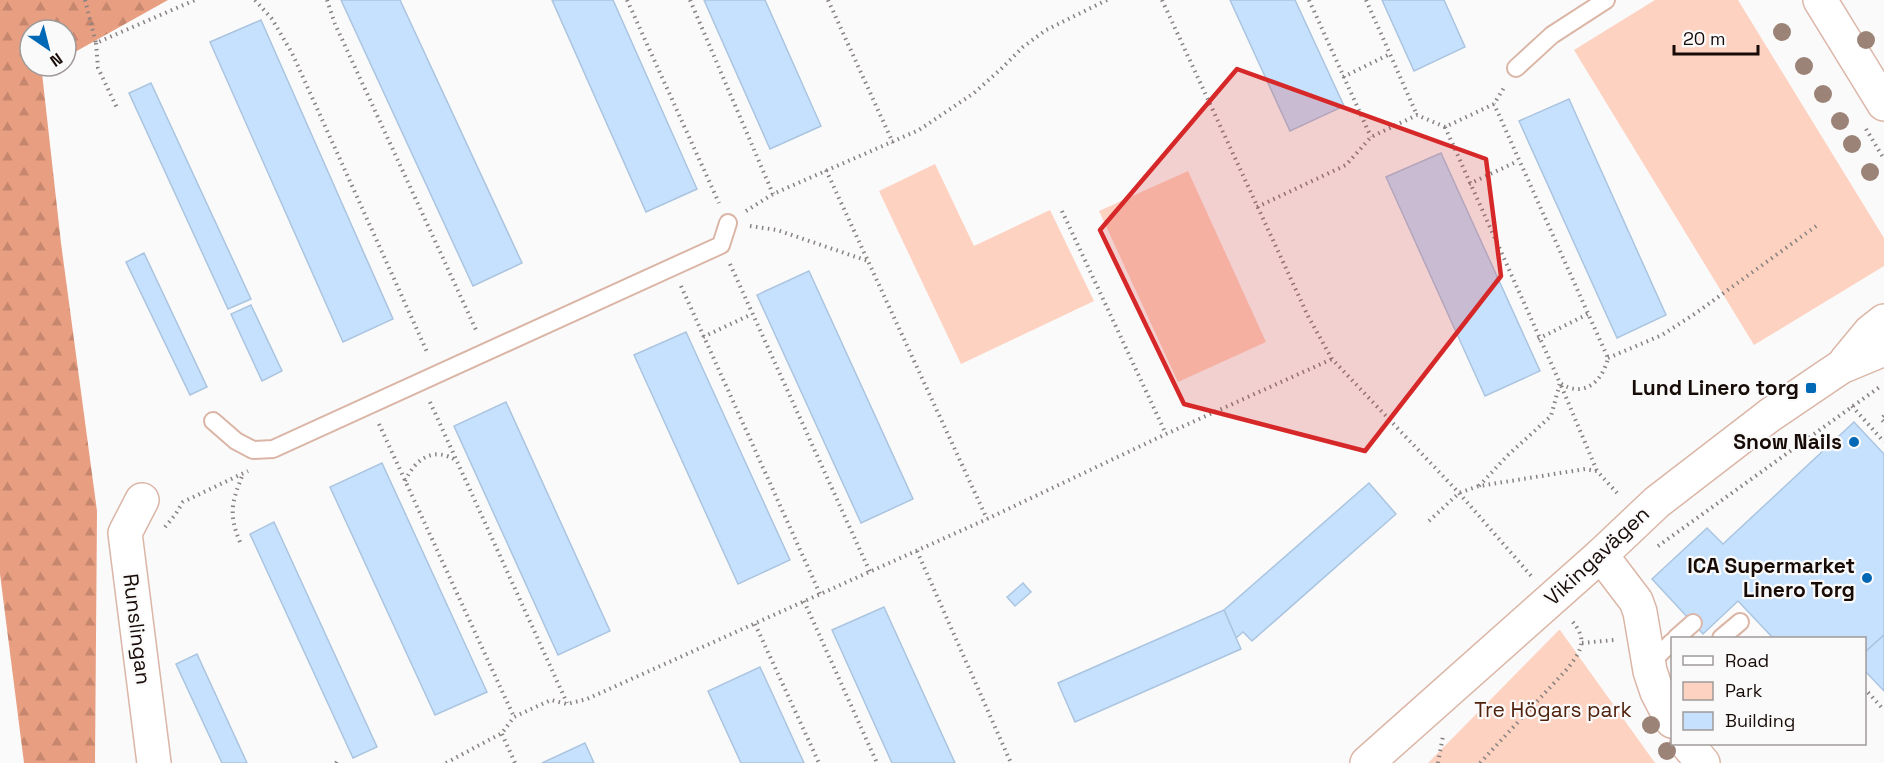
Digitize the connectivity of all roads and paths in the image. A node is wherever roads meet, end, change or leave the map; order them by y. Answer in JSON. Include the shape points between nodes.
{"nodes":[{"id":1,"x":85,"y":0,"type":"edge"},
{"id":2,"x":195,"y":0,"type":"edge"},
{"id":3,"x":255,"y":0,"type":"edge"},
{"id":4,"x":327,"y":0,"type":"edge"},
{"id":5,"x":627,"y":0,"type":"edge"},
{"id":6,"x":690,"y":0,"type":"edge"},
{"id":7,"x":828,"y":0,"type":"edge"},
{"id":8,"x":1107,"y":0,"type":"edge"},
{"id":9,"x":1162,"y":0,"type":"edge"},
{"id":10,"x":1309,"y":0,"type":"edge"},
{"id":11,"x":1366,"y":0,"type":"edge"},
{"id":12,"x":1606,"y":0,"type":"edge"},
{"id":13,"x":1820,"y":0,"type":"edge"},
{"id":14,"x":96,"y":43,"type":"junction"},
{"id":15,"x":1390,"y":54,"type":"junction"},
{"id":16,"x":1516,"y":68,"type":"joint"},
{"id":17,"x":1343,"y":76,"type":"junction"},
{"id":18,"x":1494,"y":104,"type":"junction"},
{"id":19,"x":1884,"y":104,"type":"edge"},
{"id":20,"x":118,"y":111,"type":"dead end"},
{"id":21,"x":1417,"y":114,"type":"junction"},
{"id":22,"x":1445,"y":127,"type":"junction"},
{"id":23,"x":1371,"y":137,"type":"junction"},
{"id":24,"x":893,"y":143,"type":"junction"},
{"id":25,"x":1518,"y":161,"type":"junction"},
{"id":26,"x":826,"y":170,"type":"junction"},
{"id":27,"x":1469,"y":184,"type":"junction"},
{"id":28,"x":773,"y":194,"type":"junction"},
{"id":29,"x":1257,"y":207,"type":"junction"},
{"id":30,"x":1062,"y":211,"type":"dead end"},
{"id":31,"x":728,"y":223,"type":"junction"},
{"id":32,"x":1819,"y":224,"type":"dead end"},
{"id":33,"x":721,"y":244,"type":"junction"},
{"id":34,"x":868,"y":261,"type":"junction"},
{"id":35,"x":672,"y":267,"type":"junction"},
{"id":36,"x":752,"y":314,"type":"junction"},
{"id":37,"x":1588,"y":314,"type":"junction"},
{"id":38,"x":1884,"y":321,"type":"edge"},
{"id":39,"x":703,"y":337,"type":"junction"},
{"id":40,"x":1538,"y":339,"type":"junction"},
{"id":41,"x":1884,"y":349,"type":"edge"},
{"id":42,"x":486,"y":352,"type":"junction"},
{"id":43,"x":1608,"y":358,"type":"junction"},
{"id":44,"x":1332,"y":359,"type":"junction"},
{"id":45,"x":1841,"y":367,"type":"junction"},
{"id":46,"x":437,"y":374,"type":"junction"},
{"id":47,"x":420,"y":381,"type":"junction"},
{"id":48,"x":1560,"y":383,"type":"junction"},
{"id":49,"x":370,"y":405,"type":"junction"},
{"id":50,"x":1852,"y":406,"type":"dead end"},
{"id":51,"x":1884,"y":417,"type":"edge"},
{"id":52,"x":213,"y":421,"type":"dead end"},
{"id":53,"x":1884,"y":422,"type":"edge"},
{"id":54,"x":1166,"y":434,"type":"junction"},
{"id":55,"x":1884,"y":442,"type":"edge"},
{"id":56,"x":273,"y":449,"type":"junction"},
{"id":57,"x":457,"y":462,"type":"junction"},
{"id":58,"x":1597,"y":471,"type":"junction"},
{"id":59,"x":244,"y":473,"type":"junction"},
{"id":60,"x":405,"y":481,"type":"junction"},
{"id":61,"x":1479,"y":486,"type":"junction"},
{"id":62,"x":1459,"y":493,"type":"junction"},
{"id":63,"x":1618,"y":494,"type":"dead end"},
{"id":64,"x":142,"y":500,"type":"dead end"},
{"id":65,"x":987,"y":519,"type":"junction"},
{"id":66,"x":1429,"y":521,"type":"dead end"},
{"id":67,"x":158,"y":534,"type":"dead end"},
{"id":68,"x":240,"y":542,"type":"dead end"},
{"id":69,"x":917,"y":550,"type":"junction"},
{"id":70,"x":1601,"y":555,"type":"junction"},
{"id":71,"x":870,"y":572,"type":"junction"},
{"id":72,"x":1533,"y":578,"type":"dead end"},
{"id":73,"x":820,"y":594,"type":"junction"},
{"id":74,"x":804,"y":601,"type":"junction"},
{"id":75,"x":1569,"y":618,"type":"dead end"},
{"id":76,"x":1740,"y":622,"type":"dead end"},
{"id":77,"x":1693,"y":623,"type":"dead end"},
{"id":78,"x":755,"y":624,"type":"junction"},
{"id":79,"x":1678,"y":637,"type":"edge"},
{"id":80,"x":1724,"y":637,"type":"edge"},
{"id":81,"x":1615,"y":640,"type":"dead end"},
{"id":82,"x":1582,"y":643,"type":"junction"},
{"id":83,"x":1671,"y":647,"type":"edge"},
{"id":84,"x":1866,"y":690,"type":"edge"},
{"id":85,"x":1663,"y":691,"type":"edge"},
{"id":86,"x":567,"y":704,"type":"junction"},
{"id":87,"x":1884,"y":710,"type":"edge"},
{"id":88,"x":514,"y":717,"type":"junction"},
{"id":89,"x":502,"y":734,"type":"junction"},
{"id":90,"x":1688,"y":745,"type":"edge"},
{"id":91,"x":339,"y":758,"type":"dead end"},
{"id":92,"x":449,"y":762,"type":"edge"},
{"id":93,"x":154,"y":763,"type":"edge"},
{"id":94,"x":336,"y":763,"type":"edge"},
{"id":95,"x":516,"y":763,"type":"edge"},
{"id":96,"x":819,"y":763,"type":"edge"},
{"id":97,"x":877,"y":763,"type":"edge"},
{"id":98,"x":1011,"y":763,"type":"edge"},
{"id":99,"x":1367,"y":763,"type":"edge"},
{"id":100,"x":1480,"y":763,"type":"edge"},
{"id":101,"x":1703,"y":763,"type":"edge"}],
"edges":[{"from":1,"to":14,"type":"path"},
{"from":2,"to":14,"type":"path"},
{"from":3,"to":46,"type":"path","via":[[272,19],[292,53]]},
{"from":4,"to":42,"type":"path"},
{"from":5,"to":31,"type":"path"},
{"from":6,"to":28,"type":"path"},
{"from":7,"to":24,"type":"path"},
{"from":8,"to":24,"type":"path","via":[[1046,30],[953,109]]},
{"from":9,"to":29,"type":"path"},
{"from":10,"to":17,"type":"path"},
{"from":11,"to":15,"type":"path"},
{"from":12,"to":16,"type":"lane","via":[[1552,35]]},
{"from":13,"to":19,"type":"street"},
{"from":14,"to":20,"type":"path","via":[[98,68]]},
{"from":15,"to":17,"type":"path"},
{"from":15,"to":21,"type":"path"},
{"from":16,"to":18,"type":"path"},
{"from":17,"to":23,"type":"path"},
{"from":18,"to":22,"type":"path"},
{"from":18,"to":25,"type":"path"},
{"from":21,"to":22,"type":"path"},
{"from":21,"to":23,"type":"path"},
{"from":22,"to":27,"type":"path"},
{"from":23,"to":29,"type":"path","via":[[1346,165]]},
{"from":24,"to":26,"type":"path"},
{"from":25,"to":27,"type":"path"},
{"from":25,"to":37,"type":"path"},
{"from":26,"to":28,"type":"path"},
{"from":26,"to":34,"type":"path"},
{"from":27,"to":40,"type":"path"},
{"from":28,"to":31,"type":"path"},
{"from":29,"to":44,"type":"path"},
{"from":30,"to":54,"type":"path"},
{"from":31,"to":33,"type":"lane"},
{"from":31,"to":34,"type":"path","via":[[777,230]]},
{"from":32,"to":43,"type":"path","via":[[1662,335]]},
{"from":33,"to":35,"type":"lane"},
{"from":33,"to":36,"type":"path"},
{"from":34,"to":65,"type":"path"},
{"from":35,"to":39,"type":"path"},
{"from":35,"to":42,"type":"lane"},
{"from":36,"to":39,"type":"path"},
{"from":36,"to":71,"type":"path"},
{"from":37,"to":40,"type":"path"},
{"from":37,"to":43,"type":"path"},
{"from":38,"to":45,"type":"street","name":"Vikingavägen"},
{"from":39,"to":73,"type":"path"},
{"from":40,"to":48,"type":"path"},
{"from":41,"to":45,"type":"street","name":"Vikingavägen"},
{"from":42,"to":46,"type":"lane"},
{"from":43,"to":48,"type":"path","via":[[1606,369],[1590,386],[1578,390]]},
{"from":44,"to":54,"type":"path"},
{"from":44,"to":62,"type":"path"},
{"from":45,"to":70,"type":"street","name":"Vikingavägen","via":[[1770,415],[1656,502]]},
{"from":46,"to":47,"type":"lane"},
{"from":47,"to":49,"type":"lane"},
{"from":47,"to":57,"type":"path"},
{"from":48,"to":58,"type":"path"},
{"from":48,"to":61,"type":"path","via":[[1551,416]]},
{"from":49,"to":56,"type":"lane"},
{"from":49,"to":60,"type":"path"},
{"from":50,"to":55,"type":"path"},
{"from":51,"to":53,"type":"path"},
{"from":52,"to":56,"type":"lane","via":[[253,450]]},
{"from":54,"to":65,"type":"path"},
{"from":56,"to":59,"type":"path","via":[[258,467]]},
{"from":57,"to":60,"type":"path","via":[[448,456],[427,456],[410,470]]},
{"from":57,"to":86,"type":"path"},
{"from":58,"to":61,"type":"path","via":[[1585,469]]},
{"from":58,"to":63,"type":"path"},
{"from":59,"to":67,"type":"path","via":[[183,502]]},
{"from":59,"to":68,"type":"path","via":[[232,513]]},
{"from":60,"to":88,"type":"path"},
{"from":61,"to":62,"type":"path"},
{"from":62,"to":66,"type":"path"},
{"from":62,"to":72,"type":"path"},
{"from":64,"to":93,"type":"street","name":"Runslingan","via":[[125,533]]},
{"from":65,"to":69,"type":"path"},
{"from":69,"to":71,"type":"path"},
{"from":69,"to":98,"type":"path"},
{"from":70,"to":85,"type":"street","via":[[1636,601]]},
{"from":70,"to":99,"type":"street","name":"Vikingavägen"},
{"from":71,"to":73,"type":"path"},
{"from":73,"to":74,"type":"path"},
{"from":74,"to":78,"type":"path"},
{"from":74,"to":97,"type":"path"},
{"from":75,"to":82,"type":"path","via":[[1579,629]]},
{"from":76,"to":80,"type":"lane"},
{"from":77,"to":79,"type":"lane"},
{"from":78,"to":86,"type":"path","via":[[587,699]]},
{"from":78,"to":96,"type":"path"},
{"from":81,"to":82,"type":"path"},
{"from":82,"to":100,"type":"path","via":[[1568,668]]},
{"from":83,"to":85,"type":"lane"},
{"from":84,"to":87,"type":"path"},
{"from":86,"to":88,"type":"path","via":[[551,700]]},
{"from":88,"to":89,"type":"path"},
{"from":89,"to":92,"type":"path"},
{"from":89,"to":95,"type":"path"},
{"from":90,"to":101,"type":"street"},
{"from":91,"to":94,"type":"path"}]}
